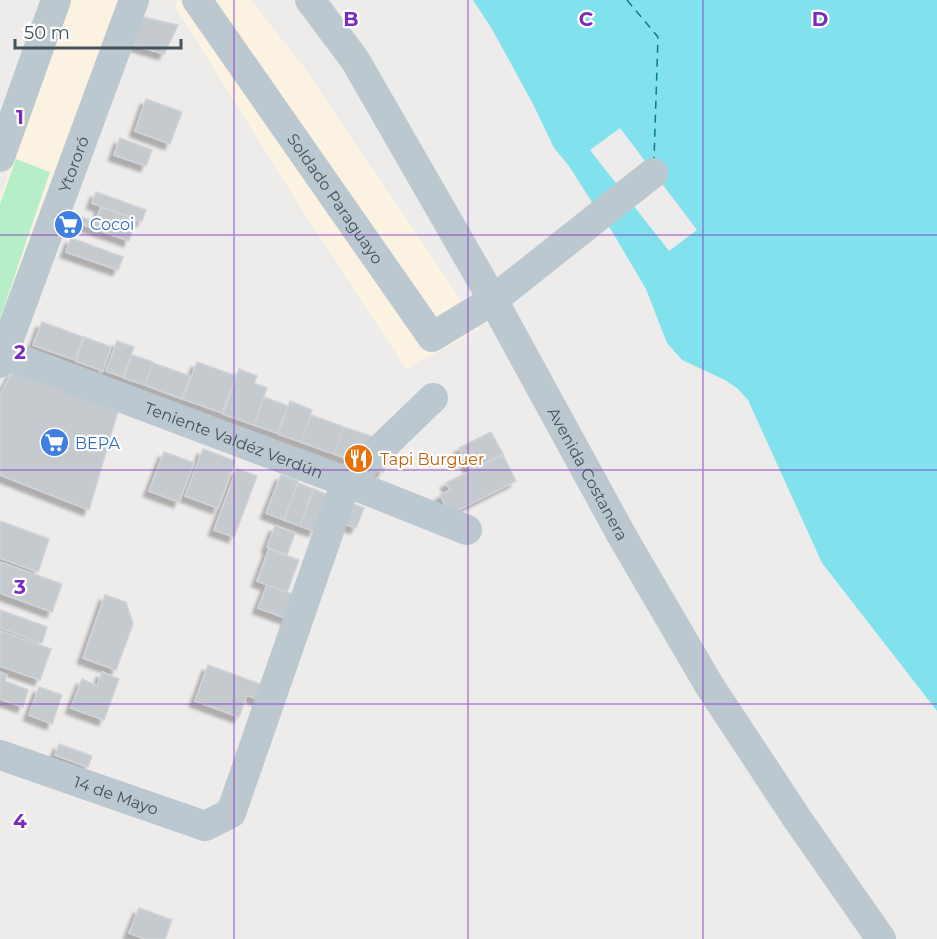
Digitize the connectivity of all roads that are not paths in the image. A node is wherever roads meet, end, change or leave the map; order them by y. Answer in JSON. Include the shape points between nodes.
{"nodes":[{"id":1,"x":56,"y":0,"type":"edge"},
{"id":2,"x":134,"y":0,"type":"edge"},
{"id":3,"x":197,"y":0,"type":"edge"},
{"id":4,"x":310,"y":0,"type":"edge"},
{"id":5,"x":0,"y":157,"type":"edge"},
{"id":6,"x":653,"y":172,"type":"dead end"},
{"id":7,"x":493,"y":300,"type":"junction"},
{"id":8,"x":1,"y":356,"type":"edge"},
{"id":9,"x":433,"y":398,"type":"dead end"},
{"id":10,"x":346,"y":482,"type":"junction"},
{"id":11,"x":467,"y":530,"type":"dead end"},
{"id":12,"x":0,"y":755,"type":"edge"},
{"id":13,"x":881,"y":939,"type":"edge"}],
"edges":[{"from":1,"to":5,"type":"street"},
{"from":2,"to":8,"type":"street","name":"Ytororó"},
{"from":3,"to":7,"type":"street","name":"Soldado Paraguayo","via":[[432,337]]},
{"from":4,"to":7,"type":"street","name":"Avenida Costanera","via":[[355,60]]},
{"from":6,"to":7,"type":"street"},
{"from":7,"to":13,"type":"street","name":"Avenida Costanera","via":[[709,685]]},
{"from":8,"to":10,"type":"street","name":"Teniente Valdéz Verdún"},
{"from":9,"to":10,"type":"street"},
{"from":10,"to":11,"type":"street","name":"Teniente Valdéz Verdún"},
{"from":10,"to":12,"type":"street","name":"14 de Mayo","via":[[231,813],[205,826]]}]}
